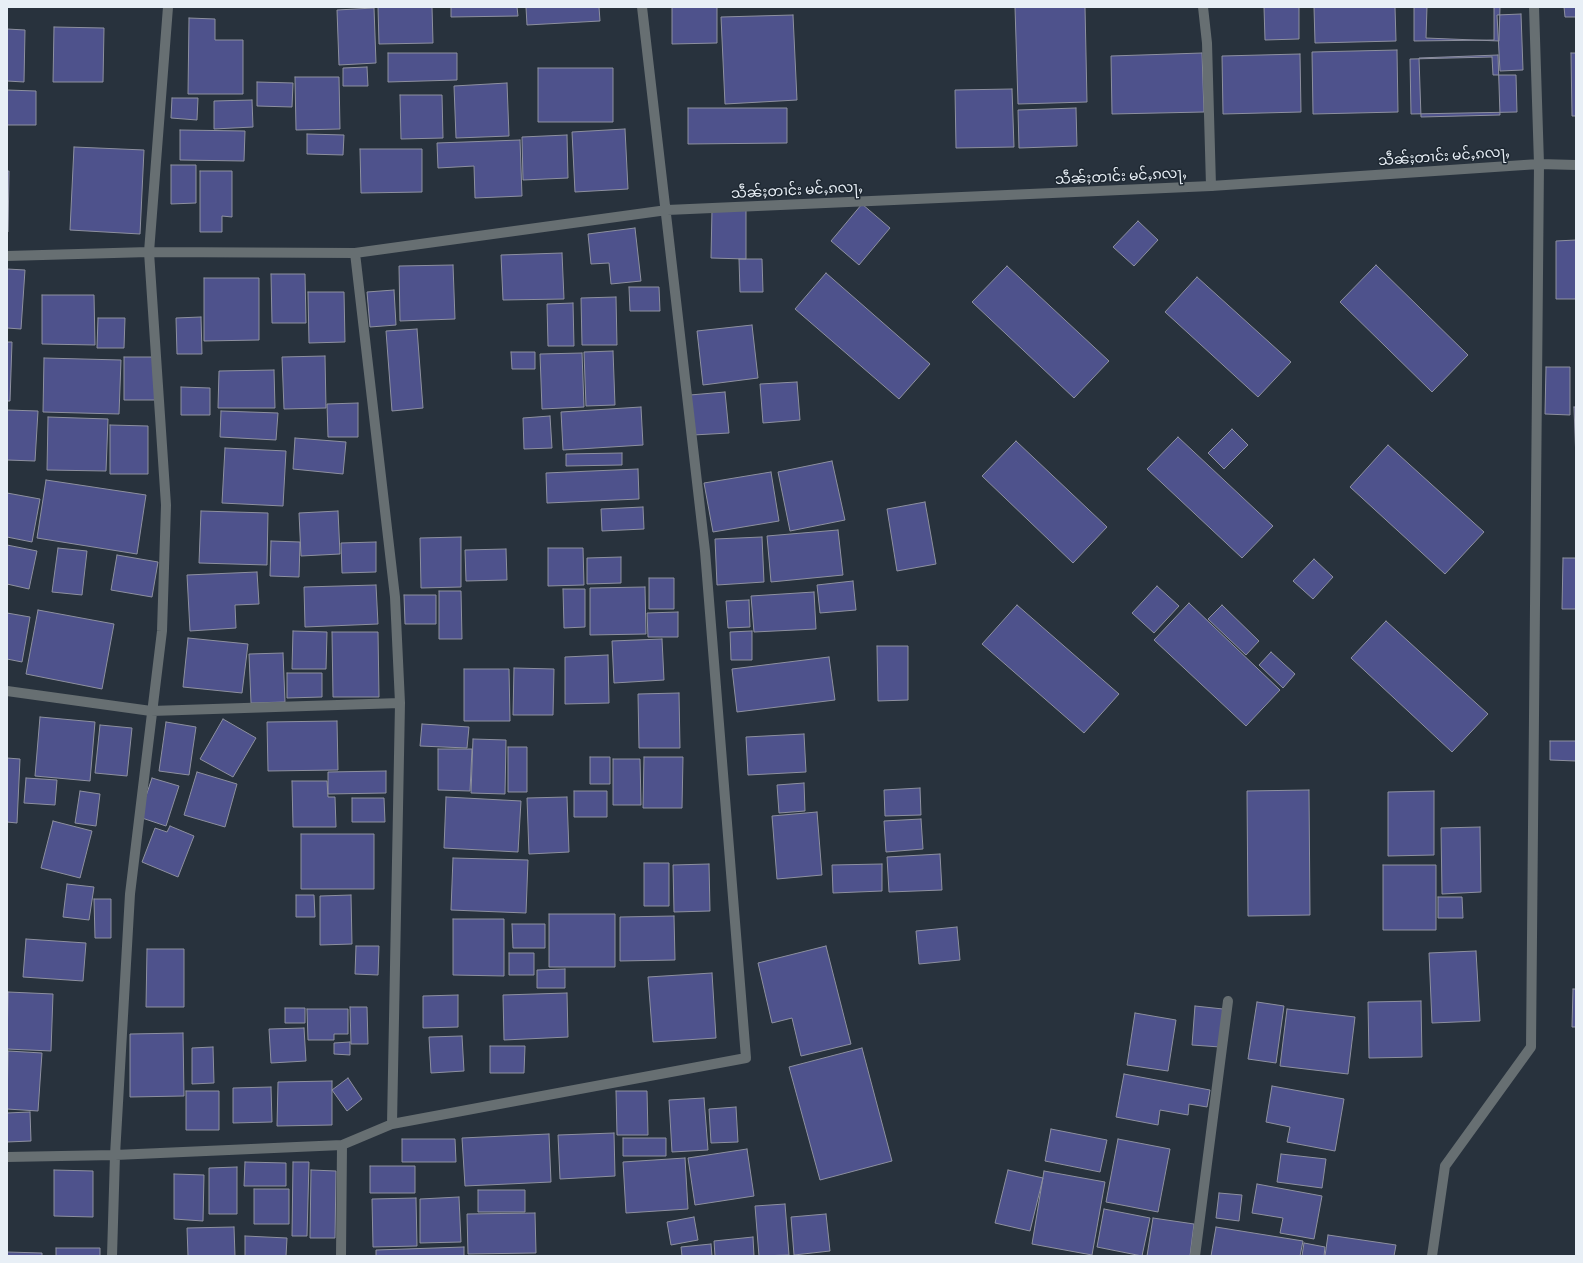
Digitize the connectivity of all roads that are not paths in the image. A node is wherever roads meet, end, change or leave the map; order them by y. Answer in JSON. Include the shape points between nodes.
{"nodes":[{"id":1,"x":168,"y":7,"type":"edge"},
{"id":2,"x":642,"y":7,"type":"edge"},
{"id":3,"x":1203,"y":7,"type":"edge"},
{"id":4,"x":1534,"y":7,"type":"edge"},
{"id":5,"x":1539,"y":164,"type":"junction"},
{"id":6,"x":1576,"y":165,"type":"edge"},
{"id":7,"x":1211,"y":186,"type":"junction"},
{"id":8,"x":667,"y":210,"type":"junction"},
{"id":9,"x":150,"y":252,"type":"junction"},
{"id":10,"x":355,"y":253,"type":"junction"},
{"id":11,"x":7,"y":256,"type":"edge"},
{"id":12,"x":7,"y":691,"type":"edge"},
{"id":13,"x":400,"y":704,"type":"junction"},
{"id":14,"x":151,"y":711,"type":"junction"},
{"id":15,"x":1228,"y":1001,"type":"dead end"},
{"id":16,"x":392,"y":1124,"type":"junction"},
{"id":17,"x":342,"y":1145,"type":"junction"},
{"id":18,"x":115,"y":1155,"type":"junction"},
{"id":19,"x":7,"y":1157,"type":"edge"},
{"id":20,"x":112,"y":1256,"type":"edge"},
{"id":21,"x":341,"y":1256,"type":"edge"},
{"id":22,"x":1195,"y":1256,"type":"edge"},
{"id":23,"x":1432,"y":1256,"type":"edge"}],
"edges":[{"from":1,"to":9,"type":"street"},
{"from":2,"to":8,"type":"street"},
{"from":3,"to":7,"type":"street","via":[[1207,43]]},
{"from":4,"to":5,"type":"street"},
{"from":5,"to":6,"type":"street","name":"သဵၼ်ႈတၢင်း မင်ႇၵလႃႇ"},
{"from":5,"to":7,"type":"street","name":"သဵၼ်ႈတၢင်း မင်ႇၵလႃႇ"},
{"from":5,"to":23,"type":"street","via":[[1531,1047],[1445,1166]]},
{"from":7,"to":8,"type":"street","name":"သဵၼ်ႈတၢင်း မင်ႇၵလႃႇ"},
{"from":8,"to":10,"type":"street","name":"သဵၼ်ႈတၢင်း မင်ႇၵလႃႇ"},
{"from":8,"to":16,"type":"street","via":[[705,551],[746,1058]]},
{"from":9,"to":10,"type":"street","name":"သဵၼ်ႈတၢင်း မင်ႇၵလႃႇ"},
{"from":9,"to":11,"type":"street","name":"သဵၼ်ႈတၢင်း မင်ႇၵလႃႇ"},
{"from":9,"to":14,"type":"street","via":[[166,504],[162,631]]},
{"from":10,"to":13,"type":"street","via":[[396,597]]},
{"from":12,"to":14,"type":"street"},
{"from":13,"to":14,"type":"street"},
{"from":13,"to":16,"type":"street"},
{"from":14,"to":18,"type":"street","via":[[130,894]]},
{"from":15,"to":22,"type":"street"},
{"from":16,"to":17,"type":"street"},
{"from":17,"to":18,"type":"street"},
{"from":17,"to":21,"type":"street"},
{"from":18,"to":19,"type":"street"},
{"from":18,"to":20,"type":"street"}]}
